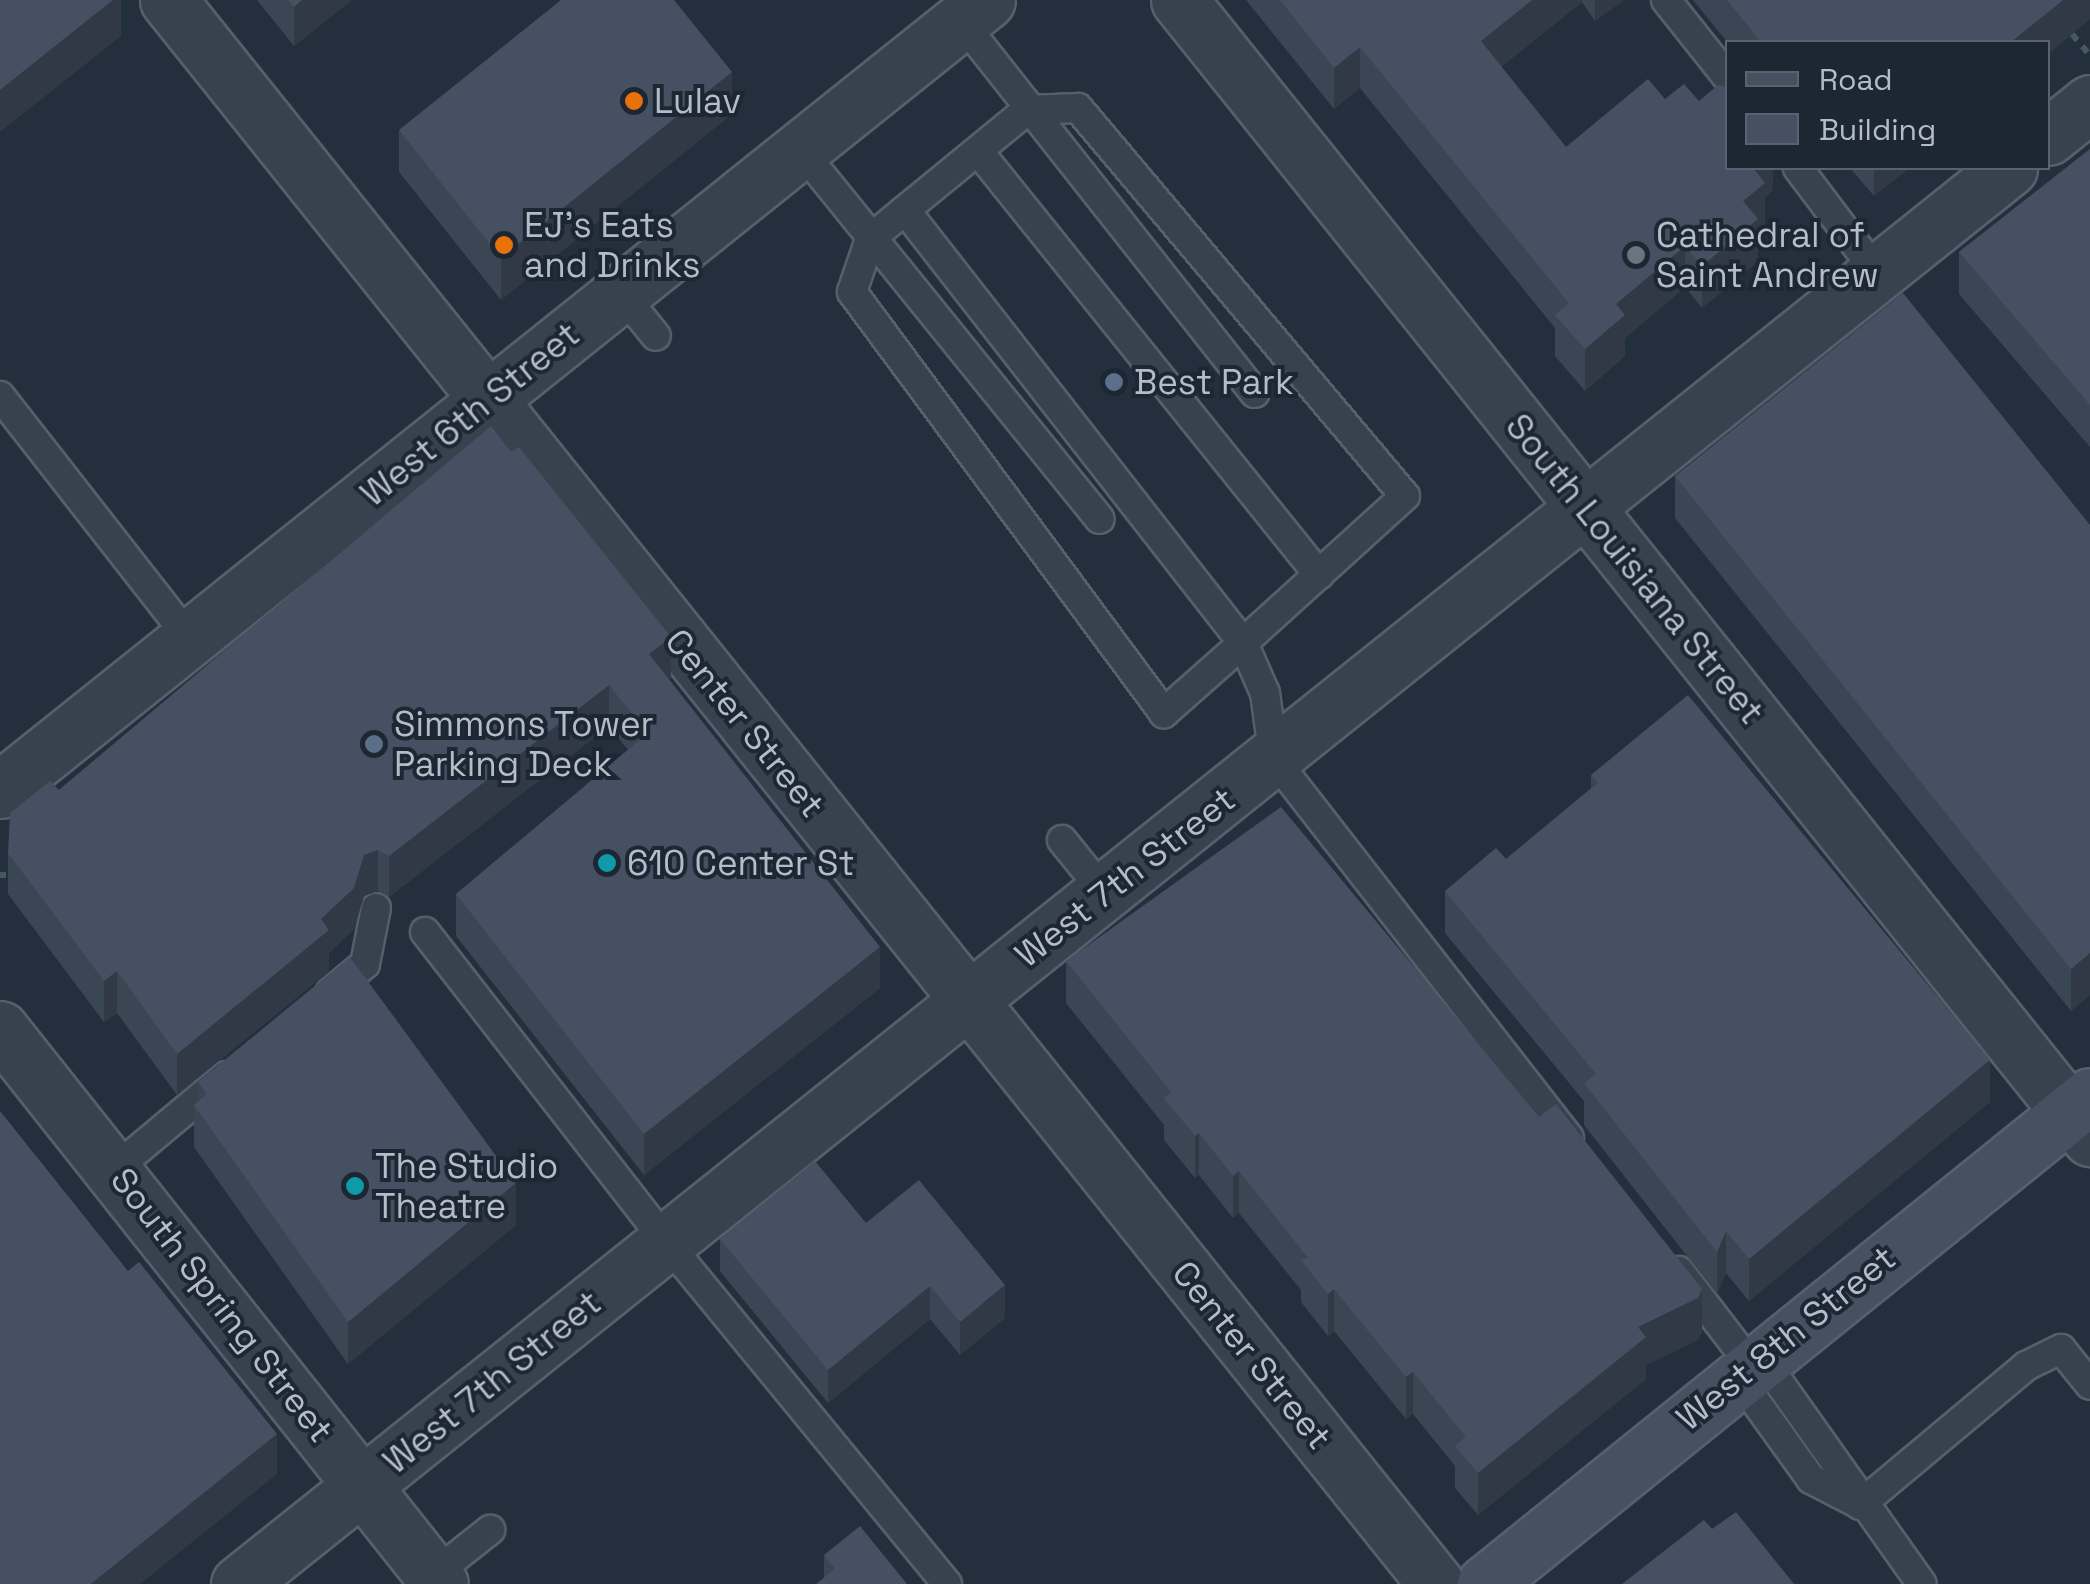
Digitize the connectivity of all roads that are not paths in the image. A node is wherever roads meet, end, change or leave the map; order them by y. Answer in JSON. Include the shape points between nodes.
{"nodes":[{"id":1,"x":168,"y":0,"type":"edge"},
{"id":2,"x":1178,"y":0,"type":"edge"},
{"id":3,"x":1666,"y":0,"type":"edge"},
{"id":4,"x":974,"y":11,"type":"edge"},
{"id":5,"x":1725,"y":74,"type":"edge"},
{"id":6,"x":2090,"y":102,"type":"edge"},
{"id":7,"x":1027,"y":110,"type":"junction"},
{"id":8,"x":2050,"y":134,"type":"edge"},
{"id":9,"x":800,"y":150,"type":"junction"},
{"id":10,"x":978,"y":150,"type":"junction"},
{"id":11,"x":1800,"y":170,"type":"edge"},
{"id":12,"x":2007,"y":170,"type":"edge"},
{"id":13,"x":905,"y":210,"type":"junction"},
{"id":14,"x":870,"y":240,"type":"junction"},
{"id":15,"x":1888,"y":286,"type":"junction"},
{"id":16,"x":621,"y":293,"type":"junction"},
{"id":17,"x":656,"y":336,"type":"dead end"},
{"id":18,"x":1255,"y":394,"type":"dead end"},
{"id":19,"x":0,"y":396,"type":"edge"},
{"id":20,"x":486,"y":401,"type":"junction"},
{"id":21,"x":1585,"y":507,"type":"junction"},
{"id":22,"x":1100,"y":519,"type":"dead end"},
{"id":23,"x":1319,"y":575,"type":"junction"},
{"id":24,"x":190,"y":639,"type":"junction"},
{"id":25,"x":1244,"y":644,"type":"junction"},
{"id":26,"x":1274,"y":759,"type":"junction"},
{"id":27,"x":0,"y":790,"type":"edge"},
{"id":28,"x":1062,"y":840,"type":"dead end"},
{"id":29,"x":1104,"y":892,"type":"junction"},
{"id":30,"x":376,"y":908,"type":"dead end"},
{"id":31,"x":425,"y":932,"type":"dead end"},
{"id":32,"x":967,"y":1000,"type":"junction"},
{"id":33,"x":306,"y":1012,"type":"edge"},
{"id":34,"x":0,"y":1028,"type":"edge"},
{"id":35,"x":246,"y":1060,"type":"edge"},
{"id":36,"x":206,"y":1071,"type":"edge"},
{"id":37,"x":187,"y":1108,"type":"junction"},
{"id":38,"x":2083,"y":1115,"type":"edge"},
{"id":39,"x":1584,"y":1157,"type":"edge"},
{"id":40,"x":116,"y":1168,"type":"junction"},
{"id":41,"x":1654,"y":1242,"type":"edge"},
{"id":42,"x":667,"y":1243,"type":"junction"},
{"id":43,"x":1750,"y":1366,"type":"junction"},
{"id":44,"x":2090,"y":1386,"type":"edge"},
{"id":45,"x":362,"y":1486,"type":"junction"},
{"id":46,"x":1860,"y":1505,"type":"junction"},
{"id":47,"x":490,"y":1530,"type":"dead end"},
{"id":48,"x":436,"y":1579,"type":"edge"},
{"id":49,"x":239,"y":1584,"type":"edge"},
{"id":50,"x":947,"y":1584,"type":"edge"},
{"id":51,"x":1436,"y":1584,"type":"edge"},
{"id":52,"x":1485,"y":1584,"type":"edge"},
{"id":53,"x":1922,"y":1584,"type":"edge"}],
"edges":[{"from":1,"to":20,"type":"street","name":"Center Street"},
{"from":2,"to":21,"type":"street","name":"South Louisiana Street"},
{"from":3,"to":5,"type":"lane"},
{"from":4,"to":7,"type":"lane"},
{"from":4,"to":9,"type":"street","name":"West 6th Street"},
{"from":6,"to":8,"type":"street"},
{"from":7,"to":10,"type":"lane"},
{"from":7,"to":18,"type":"lane"},
{"from":7,"to":23,"type":"lane","via":[[1078,108],[1405,496]]},
{"from":9,"to":14,"type":"lane"},
{"from":9,"to":16,"type":"street","name":"West 6th Street"},
{"from":10,"to":13,"type":"lane"},
{"from":10,"to":23,"type":"lane"},
{"from":11,"to":15,"type":"lane"},
{"from":12,"to":15,"type":"street","name":"West 7th Street"},
{"from":13,"to":14,"type":"lane"},
{"from":13,"to":25,"type":"lane"},
{"from":14,"to":22,"type":"lane"},
{"from":14,"to":25,"type":"lane","via":[[852,292],[1164,713]]},
{"from":15,"to":21,"type":"street","name":"West 7th Street"},
{"from":16,"to":17,"type":"lane"},
{"from":16,"to":20,"type":"street","name":"West 6th Street"},
{"from":19,"to":24,"type":"lane"},
{"from":20,"to":24,"type":"street","name":"West 6th Street"},
{"from":20,"to":32,"type":"street","name":"Center Street"},
{"from":21,"to":26,"type":"street","name":"West 7th Street"},
{"from":21,"to":38,"type":"street","name":"South Louisiana Street"},
{"from":23,"to":25,"type":"lane"},
{"from":24,"to":27,"type":"street","name":"West 6th Street"},
{"from":25,"to":26,"type":"lane","via":[[1266,693]]},
{"from":26,"to":29,"type":"street","name":"West 7th Street"},
{"from":26,"to":39,"type":"lane"},
{"from":28,"to":29,"type":"lane"},
{"from":29,"to":32,"type":"street","name":"West 7th Street"},
{"from":30,"to":33,"type":"lane","via":[[366,964]]},
{"from":31,"to":42,"type":"lane"},
{"from":32,"to":42,"type":"street","name":"West 7th Street"},
{"from":32,"to":51,"type":"street","name":"Center Street"},
{"from":34,"to":40,"type":"street","name":"South Spring Street"},
{"from":35,"to":37,"type":"lane"},
{"from":36,"to":37,"type":"lane"},
{"from":37,"to":40,"type":"lane"},
{"from":38,"to":43,"type":"main road","name":"West 8th Street"},
{"from":40,"to":45,"type":"street","name":"South Spring Street"},
{"from":41,"to":43,"type":"lane"},
{"from":42,"to":45,"type":"street","name":"West 7th Street"},
{"from":42,"to":50,"type":"lane","via":[[803,1424]]},
{"from":43,"to":46,"type":"lane"},
{"from":43,"to":52,"type":"main road","name":"West 8th Street"},
{"from":44,"to":46,"type":"lane","via":[[2061,1349],[2026,1366]]},
{"from":45,"to":48,"type":"street","name":"South Spring Street"},
{"from":45,"to":49,"type":"street","name":"West 7th Street"},
{"from":46,"to":53,"type":"lane"},
{"from":47,"to":48,"type":"lane"}]}
